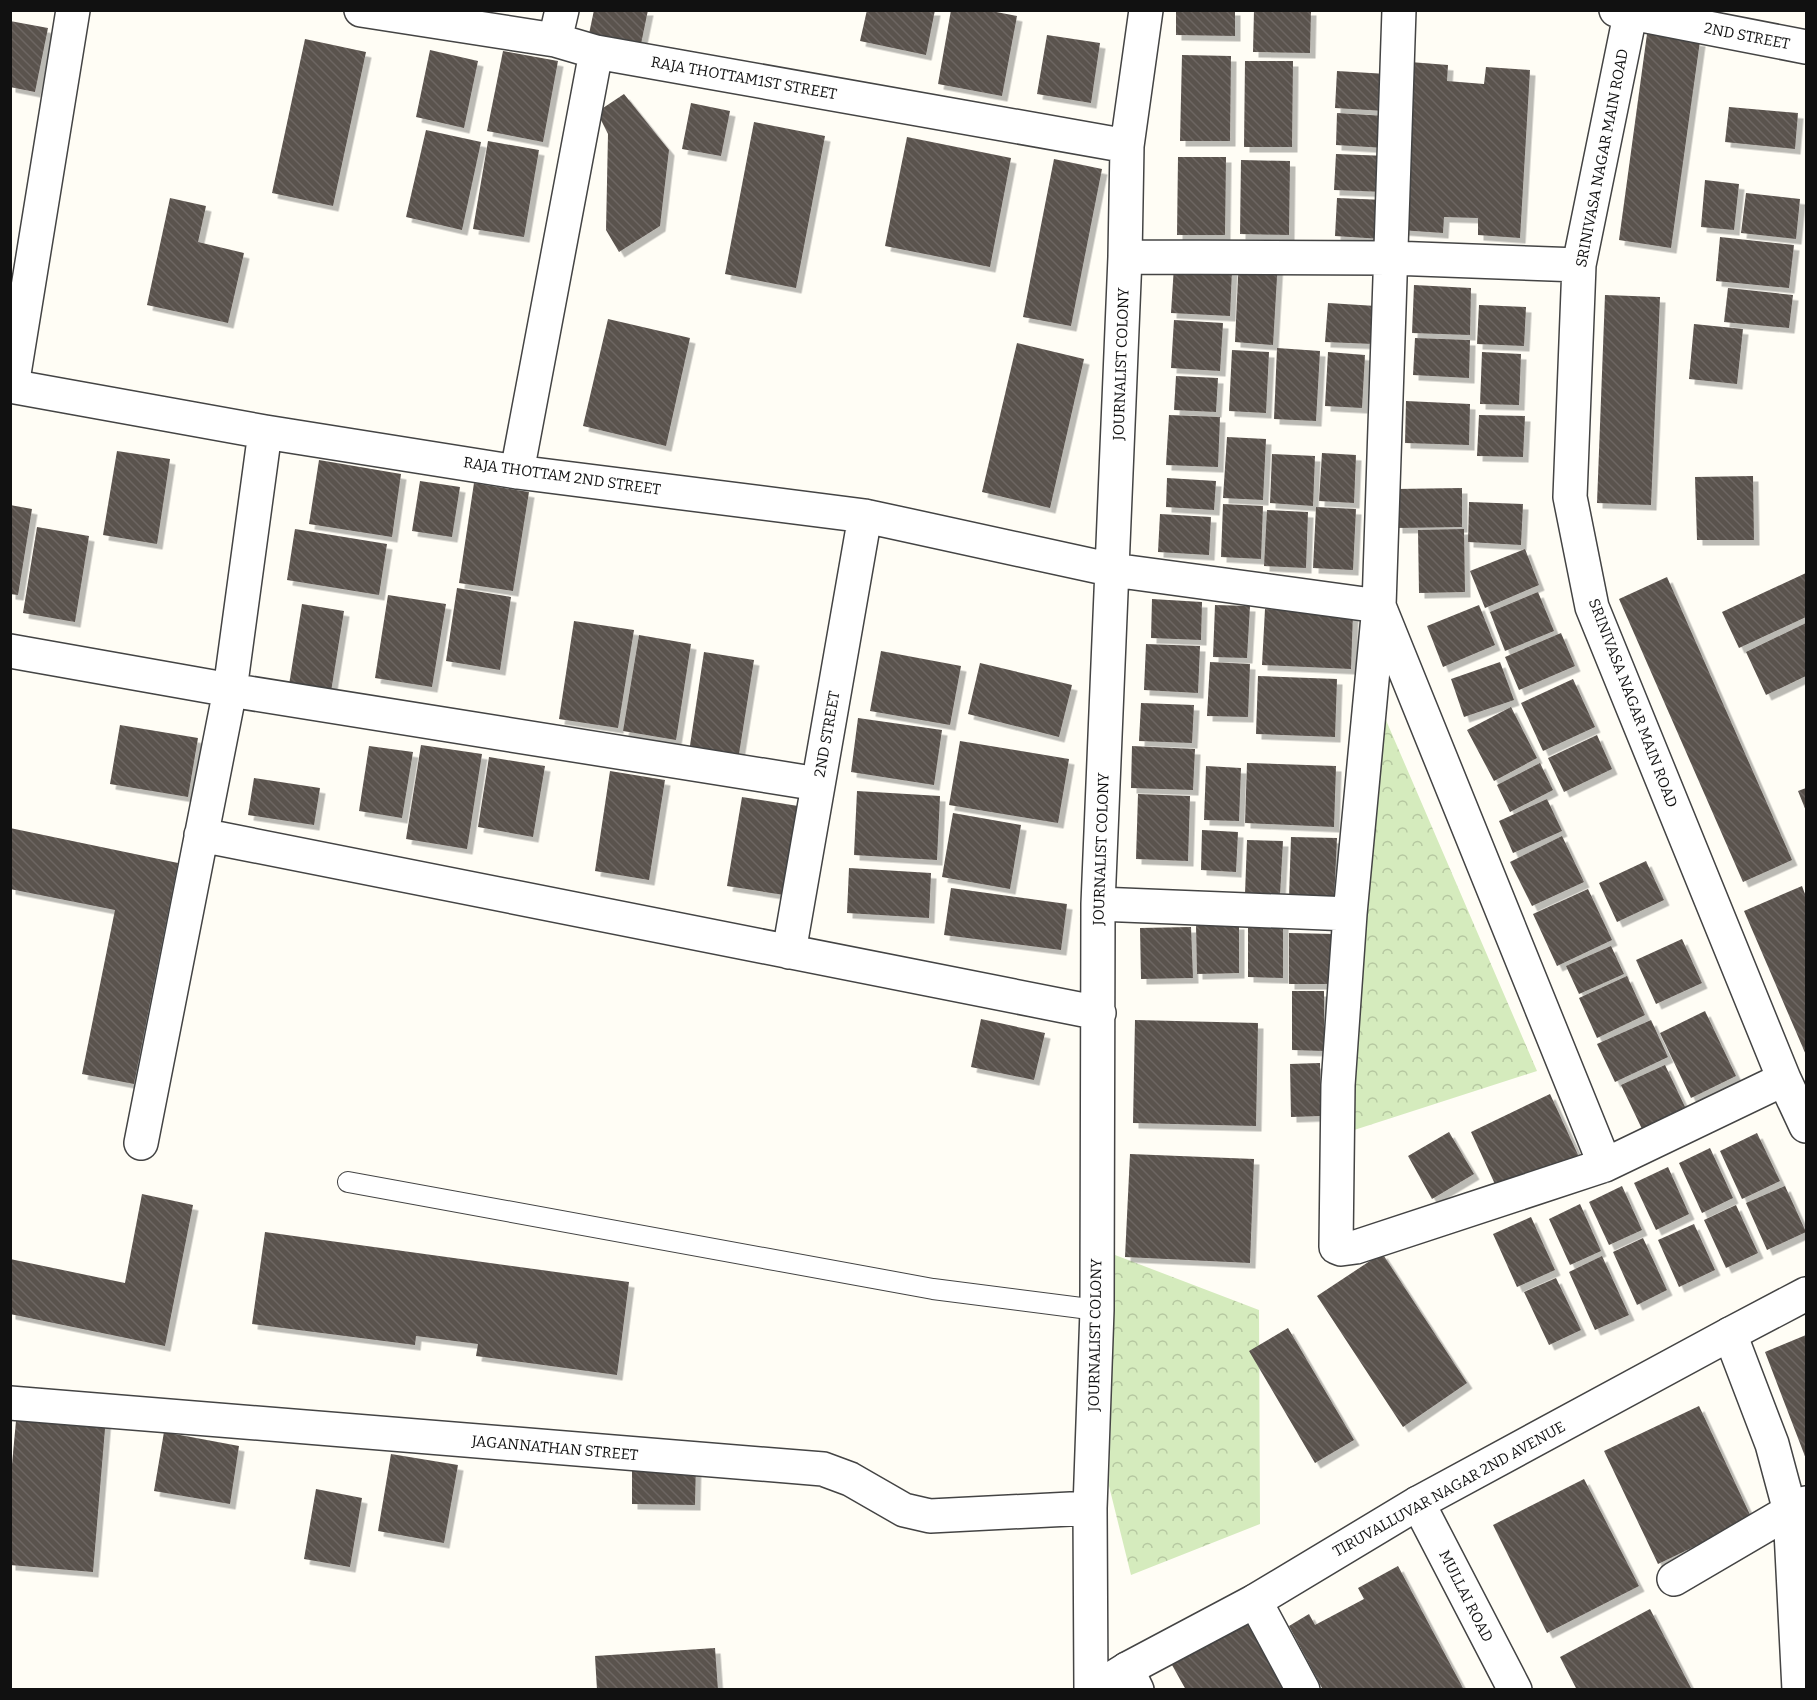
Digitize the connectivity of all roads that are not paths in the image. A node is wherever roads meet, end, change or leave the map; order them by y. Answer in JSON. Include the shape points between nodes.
{"nodes":[{"id":1,"x":73,"y":10,"type":"edge"},
{"id":2,"x":361,"y":10,"type":"edge"},
{"id":3,"x":1146,"y":10,"type":"edge"},
{"id":4,"x":1399,"y":10,"type":"edge"},
{"id":5,"x":1626,"y":11,"type":"edge"},
{"id":6,"x":558,"y":25,"type":"edge"},
{"id":7,"x":1806,"y":47,"type":"edge"},
{"id":8,"x":596,"y":52,"type":"junction"},
{"id":9,"x":1127,"y":146,"type":"junction"},
{"id":10,"x":1125,"y":257,"type":"junction"},
{"id":11,"x":1390,"y":258,"type":"junction"},
{"id":12,"x":1579,"y":265,"type":"junction"},
{"id":13,"x":11,"y":386,"type":"edge"},
{"id":14,"x":265,"y":432,"type":"junction"},
{"id":15,"x":517,"y":471,"type":"junction"},
{"id":16,"x":865,"y":516,"type":"junction"},
{"id":17,"x":1113,"y":570,"type":"junction"},
{"id":18,"x":1379,"y":606,"type":"junction"},
{"id":19,"x":10,"y":651,"type":"edge"},
{"id":20,"x":230,"y":690,"type":"junction"},
{"id":21,"x":818,"y":784,"type":"junction"},
{"id":22,"x":201,"y":835,"type":"junction"},
{"id":23,"x":1098,"y":904,"type":"junction"},
{"id":24,"x":1350,"y":914,"type":"junction"},
{"id":25,"x":789,"y":952,"type":"junction"},
{"id":26,"x":1099,"y":1013,"type":"junction"},
{"id":27,"x":1784,"y":1079,"type":"junction"},
{"id":28,"x":1806,"y":1126,"type":"edge"},
{"id":29,"x":141,"y":1143,"type":"dead end"},
{"id":30,"x":1605,"y":1165,"type":"junction"},
{"id":31,"x":348,"y":1182,"type":"dead end"},
{"id":32,"x":1806,"y":1294,"type":"edge"},
{"id":33,"x":1097,"y":1310,"type":"junction"},
{"id":34,"x":1730,"y":1334,"type":"junction"},
{"id":35,"x":10,"y":1403,"type":"edge"},
{"id":36,"x":1418,"y":1503,"type":"junction"},
{"id":37,"x":1798,"y":1507,"type":"edge"},
{"id":38,"x":1090,"y":1508,"type":"junction"},
{"id":39,"x":1674,"y":1579,"type":"dead end"},
{"id":40,"x":1255,"y":1601,"type":"junction"},
{"id":41,"x":1132,"y":1679,"type":"edge"},
{"id":42,"x":1092,"y":1689,"type":"edge"},
{"id":43,"x":1303,"y":1689,"type":"edge"},
{"id":44,"x":1515,"y":1689,"type":"edge"},
{"id":45,"x":1799,"y":1689,"type":"edge"}],
"edges":[{"from":1,"to":13,"type":"street"},
{"from":2,"to":6,"type":"street","name":"RAJA THOTTAM1ST STREET"},
{"from":3,"to":9,"type":"street","name":"JOURNALIST COLONY"},
{"from":4,"to":11,"type":"street"},
{"from":5,"to":7,"type":"street","name":"2ND STREET"},
{"from":5,"to":12,"type":"street","name":"SRINIVASA NAGAR MAIN ROAD"},
{"from":6,"to":8,"type":"street","name":"RAJA THOTTAM1ST STREET"},
{"from":8,"to":9,"type":"street","name":"RAJA THOTTAM1ST STREET"},
{"from":8,"to":15,"type":"street"},
{"from":9,"to":10,"type":"street","name":"JOURNALIST COLONY"},
{"from":10,"to":11,"type":"street"},
{"from":10,"to":17,"type":"street","name":"JOURNALIST COLONY"},
{"from":11,"to":12,"type":"street"},
{"from":11,"to":18,"type":"street"},
{"from":12,"to":27,"type":"street","name":"SRINIVASA NAGAR MAIN ROAD","via":[[1570,497],[1592,607]]},
{"from":13,"to":14,"type":"street","name":"RAJA THOTTAM 2ND STREET"},
{"from":14,"to":15,"type":"street","name":"RAJA THOTTAM 2ND STREET"},
{"from":14,"to":20,"type":"street"},
{"from":15,"to":16,"type":"street","name":"RAJA THOTTAM 2ND STREET"},
{"from":16,"to":17,"type":"street","name":"RAJA THOTTAM 2ND STREET"},
{"from":16,"to":21,"type":"street","name":"2ND STREET"},
{"from":17,"to":18,"type":"street","name":"RAJA THOTTAM 2ND STREET"},
{"from":17,"to":23,"type":"street","name":"JOURNALIST COLONY"},
{"from":18,"to":24,"type":"street"},
{"from":18,"to":30,"type":"street"},
{"from":19,"to":20,"type":"street"},
{"from":20,"to":21,"type":"street"},
{"from":20,"to":22,"type":"street"},
{"from":21,"to":25,"type":"street","name":"2ND STREET"},
{"from":22,"to":25,"type":"street"},
{"from":22,"to":29,"type":"street"},
{"from":23,"to":24,"type":"street"},
{"from":23,"to":26,"type":"street","name":"JOURNALIST COLONY"},
{"from":24,"to":30,"type":"street","via":[[1338,1085],[1337,1249],[1356,1247]]},
{"from":25,"to":26,"type":"street"},
{"from":26,"to":33,"type":"street","name":"JOURNALIST COLONY"},
{"from":27,"to":28,"type":"street","name":"SRINIVASA NAGAR MAIN ROAD"},
{"from":27,"to":30,"type":"street"},
{"from":31,"to":33,"type":"lane","via":[[933,1289]]},
{"from":32,"to":34,"type":"street","name":"TIRUVALLUVAR NAGAR 2ND AVENUE"},
{"from":33,"to":38,"type":"street","name":"JOURNALIST COLONY"},
{"from":34,"to":36,"type":"street","name":"TIRUVALLUVAR NAGAR 2ND AVENUE"},
{"from":34,"to":37,"type":"street"},
{"from":35,"to":38,"type":"street","name":"JAGANNATHAN STREET","via":[[823,1469],[850,1479],[904,1510],[930,1516]]},
{"from":36,"to":40,"type":"street","name":"TIRUVALLUVAR NAGAR 2ND AVENUE"},
{"from":36,"to":44,"type":"street","name":"MULLAI ROAD"},
{"from":37,"to":39,"type":"street"},
{"from":37,"to":45,"type":"street"},
{"from":38,"to":42,"type":"street","name":"JOURNALIST COLONY"},
{"from":40,"to":41,"type":"street","name":"TIRUVALLUVAR NAGAR 2ND AVENUE"},
{"from":40,"to":43,"type":"street"},
{"from":41,"to":42,"type":"street","name":"TIRUVALLUVAR NAGAR 2ND AVENUE"}]}
